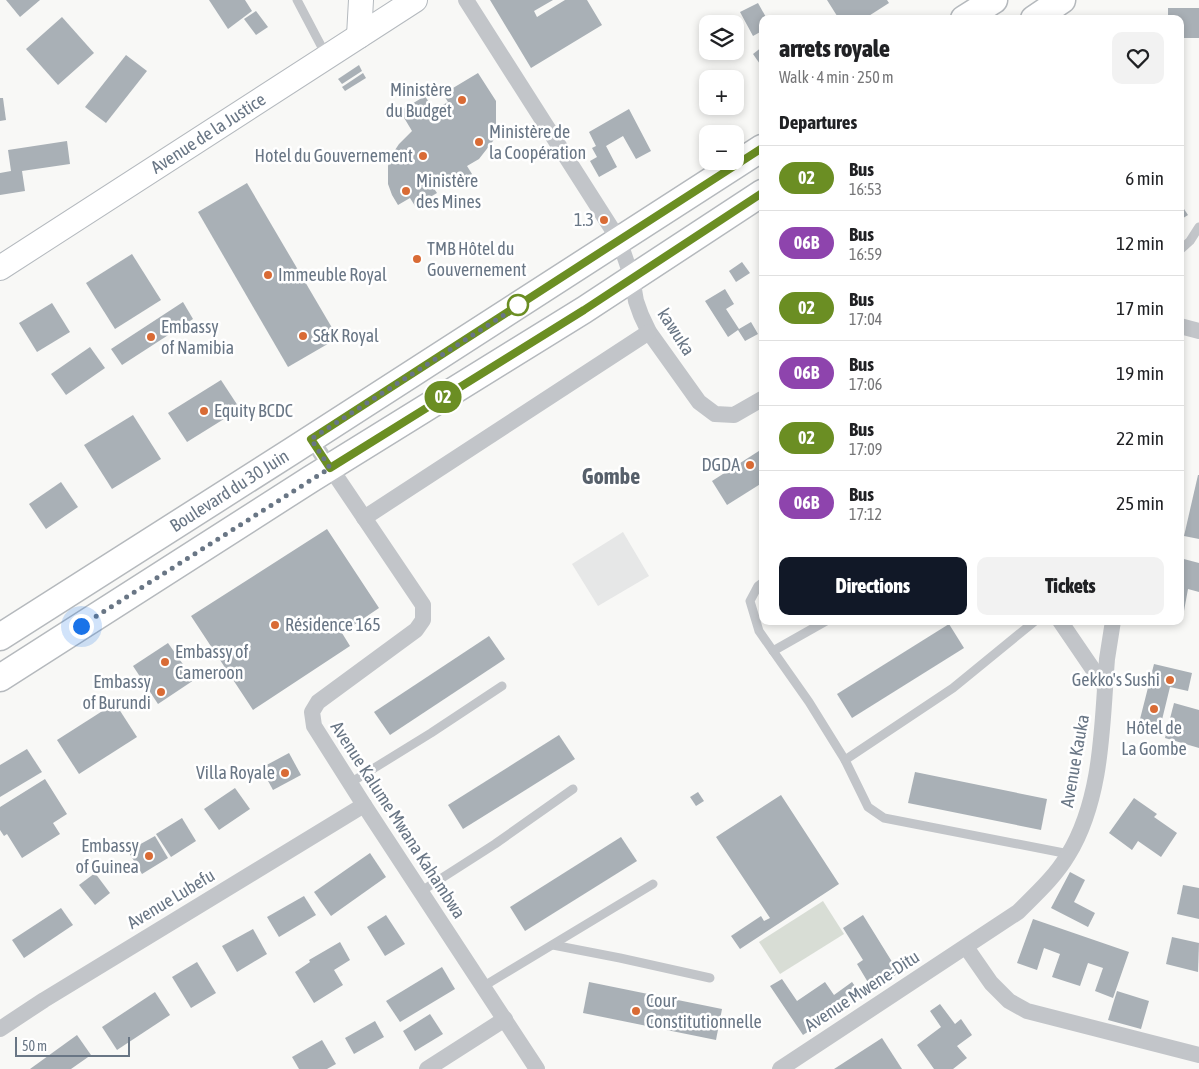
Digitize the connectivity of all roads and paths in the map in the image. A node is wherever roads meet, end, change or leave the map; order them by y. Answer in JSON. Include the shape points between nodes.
{"nodes":[{"id":1,"x":297,"y":0,"type":"edge"},
{"id":2,"x":362,"y":0,"type":"edge"},
{"id":3,"x":415,"y":0,"type":"edge"},
{"id":4,"x":466,"y":0,"type":"edge"},
{"id":5,"x":994,"y":0,"type":"edge"},
{"id":6,"x":1062,"y":0,"type":"edge"},
{"id":7,"x":970,"y":15,"type":"edge"},
{"id":8,"x":1040,"y":15,"type":"edge"},
{"id":9,"x":359,"y":36,"type":"junction"},
{"id":10,"x":327,"y":57,"type":"junction"},
{"id":11,"x":759,"y":150,"type":"edge"},
{"id":12,"x":759,"y":195,"type":"edge"},
{"id":13,"x":1199,"y":226,"type":"edge"},
{"id":14,"x":620,"y":240,"type":"junction"},
{"id":15,"x":1184,"y":246,"type":"edge"},
{"id":16,"x":0,"y":268,"type":"edge"},
{"id":17,"x":632,"y":278,"type":"junction"},
{"id":18,"x":1184,"y":327,"type":"edge"},
{"id":19,"x":1199,"y":331,"type":"edge"},
{"id":20,"x":649,"y":332,"type":"junction"},
{"id":21,"x":759,"y":401,"type":"edge"},
{"id":22,"x":311,"y":439,"type":"junction"},
{"id":23,"x":330,"y":468,"type":"junction"},
{"id":24,"x":364,"y":518,"type":"junction"},
{"id":25,"x":759,"y":585,"type":"edge"},
{"id":26,"x":819,"y":625,"type":"edge"},
{"id":27,"x":1031,"y":625,"type":"edge"},
{"id":28,"x":1063,"y":625,"type":"edge"},
{"id":29,"x":1112,"y":625,"type":"edge"},
{"id":30,"x":0,"y":637,"type":"edge"},
{"id":31,"x":773,"y":652,"type":"junction"},
{"id":32,"x":0,"y":678,"type":"edge"},
{"id":33,"x":502,"y":686,"type":"dead end"},
{"id":34,"x":1105,"y":687,"type":"junction"},
{"id":35,"x":844,"y":760,"type":"junction"},
{"id":36,"x":350,"y":783,"type":"junction"},
{"id":37,"x":573,"y":789,"type":"dead end"},
{"id":38,"x":364,"y":805,"type":"junction"},
{"id":39,"x":1069,"y":854,"type":"junction"},
{"id":40,"x":653,"y":884,"type":"dead end"},
{"id":41,"x":420,"y":892,"type":"junction"},
{"id":42,"x":552,"y":945,"type":"junction"},
{"id":43,"x":966,"y":947,"type":"junction"},
{"id":44,"x":710,"y":978,"type":"dead end"},
{"id":45,"x":484,"y":986,"type":"junction"},
{"id":46,"x":505,"y":1019,"type":"junction"},
{"id":47,"x":0,"y":1029,"type":"edge"},
{"id":48,"x":1199,"y":1055,"type":"edge"},
{"id":49,"x":427,"y":1069,"type":"edge"},
{"id":50,"x":537,"y":1069,"type":"edge"},
{"id":51,"x":780,"y":1069,"type":"edge"}],
"edges":[{"from":1,"to":10,"type":"lane"},
{"from":2,"to":9,"type":"main road"},
{"from":3,"to":9,"type":"main road","name":"Avenue de la Justice"},
{"from":4,"to":14,"type":"street","name":"kawuka"},
{"from":5,"to":7,"type":"main road"},
{"from":6,"to":8,"type":"main road"},
{"from":9,"to":10,"type":"main road","name":"Avenue de la Justice"},
{"from":10,"to":16,"type":"main road","name":"Avenue de la Justice"},
{"from":11,"to":14,"type":"main road","name":"Boulevard du 30 Juin"},
{"from":12,"to":17,"type":"main road","name":"Boulevard du 30 Juin"},
{"from":13,"to":15,"type":"lane"},
{"from":14,"to":17,"type":"street","name":"kawuka"},
{"from":14,"to":22,"type":"main road","name":"Boulevard du 30 Juin"},
{"from":17,"to":20,"type":"street","name":"kawuka","via":[[636,300]]},
{"from":17,"to":23,"type":"main road","name":"Boulevard du 30 Juin"},
{"from":18,"to":19,"type":"street"},
{"from":20,"to":21,"type":"street","name":"kawuka","via":[[699,402],[715,414],[734,415]]},
{"from":20,"to":24,"type":"street"},
{"from":22,"to":23,"type":"street","name":"Avenue Kalume Mwana Kahambwa"},
{"from":22,"to":30,"type":"main road","name":"Boulevard du 30 Juin"},
{"from":23,"to":24,"type":"street","name":"Avenue Kalume Mwana Kahambwa"},
{"from":23,"to":32,"type":"main road","name":"Boulevard du 30 Juin"},
{"from":24,"to":36,"type":"street","name":"Avenue Kalume Mwana Kahambwa","via":[[423,605],[423,620],[416,630],[318,702],[312,712],[314,726]]},
{"from":25,"to":31,"type":"lane","via":[[750,601],[760,631]]},
{"from":26,"to":31,"type":"lane"},
{"from":27,"to":35,"type":"lane","via":[[953,688]]},
{"from":28,"to":34,"type":"street"},
{"from":29,"to":34,"type":"street","name":"Avenue Kauka"},
{"from":31,"to":35,"type":"lane","via":[[809,702]]},
{"from":33,"to":36,"type":"lane"},
{"from":34,"to":39,"type":"street","name":"Avenue Kauka","via":[[1095,784],[1084,823]]},
{"from":35,"to":39,"type":"lane","via":[[868,807],[884,818]]},
{"from":36,"to":38,"type":"street","name":"Avenue Kalume Mwana Kahambwa"},
{"from":37,"to":41,"type":"lane"},
{"from":38,"to":41,"type":"street","name":"Avenue Kalume Mwana Kahambwa"},
{"from":38,"to":47,"type":"street","name":"Avenue Lubefu"},
{"from":39,"to":43,"type":"street","name":"Avenue Kauka","via":[[1050,880],[1018,912]]},
{"from":40,"to":42,"type":"lane"},
{"from":41,"to":45,"type":"street","name":"Avenue Kalume Mwana Kahambwa"},
{"from":42,"to":44,"type":"lane"},
{"from":42,"to":45,"type":"lane"},
{"from":43,"to":48,"type":"street","via":[[1008,1001],[1028,1011]]},
{"from":43,"to":51,"type":"street","name":"Avenue Mwene-Ditu"},
{"from":45,"to":46,"type":"street","name":"Avenue Kalume Mwana Kahambwa"},
{"from":46,"to":49,"type":"street"},
{"from":46,"to":50,"type":"street","name":"Avenue Kalume Mwana Kahambwa"}]}
